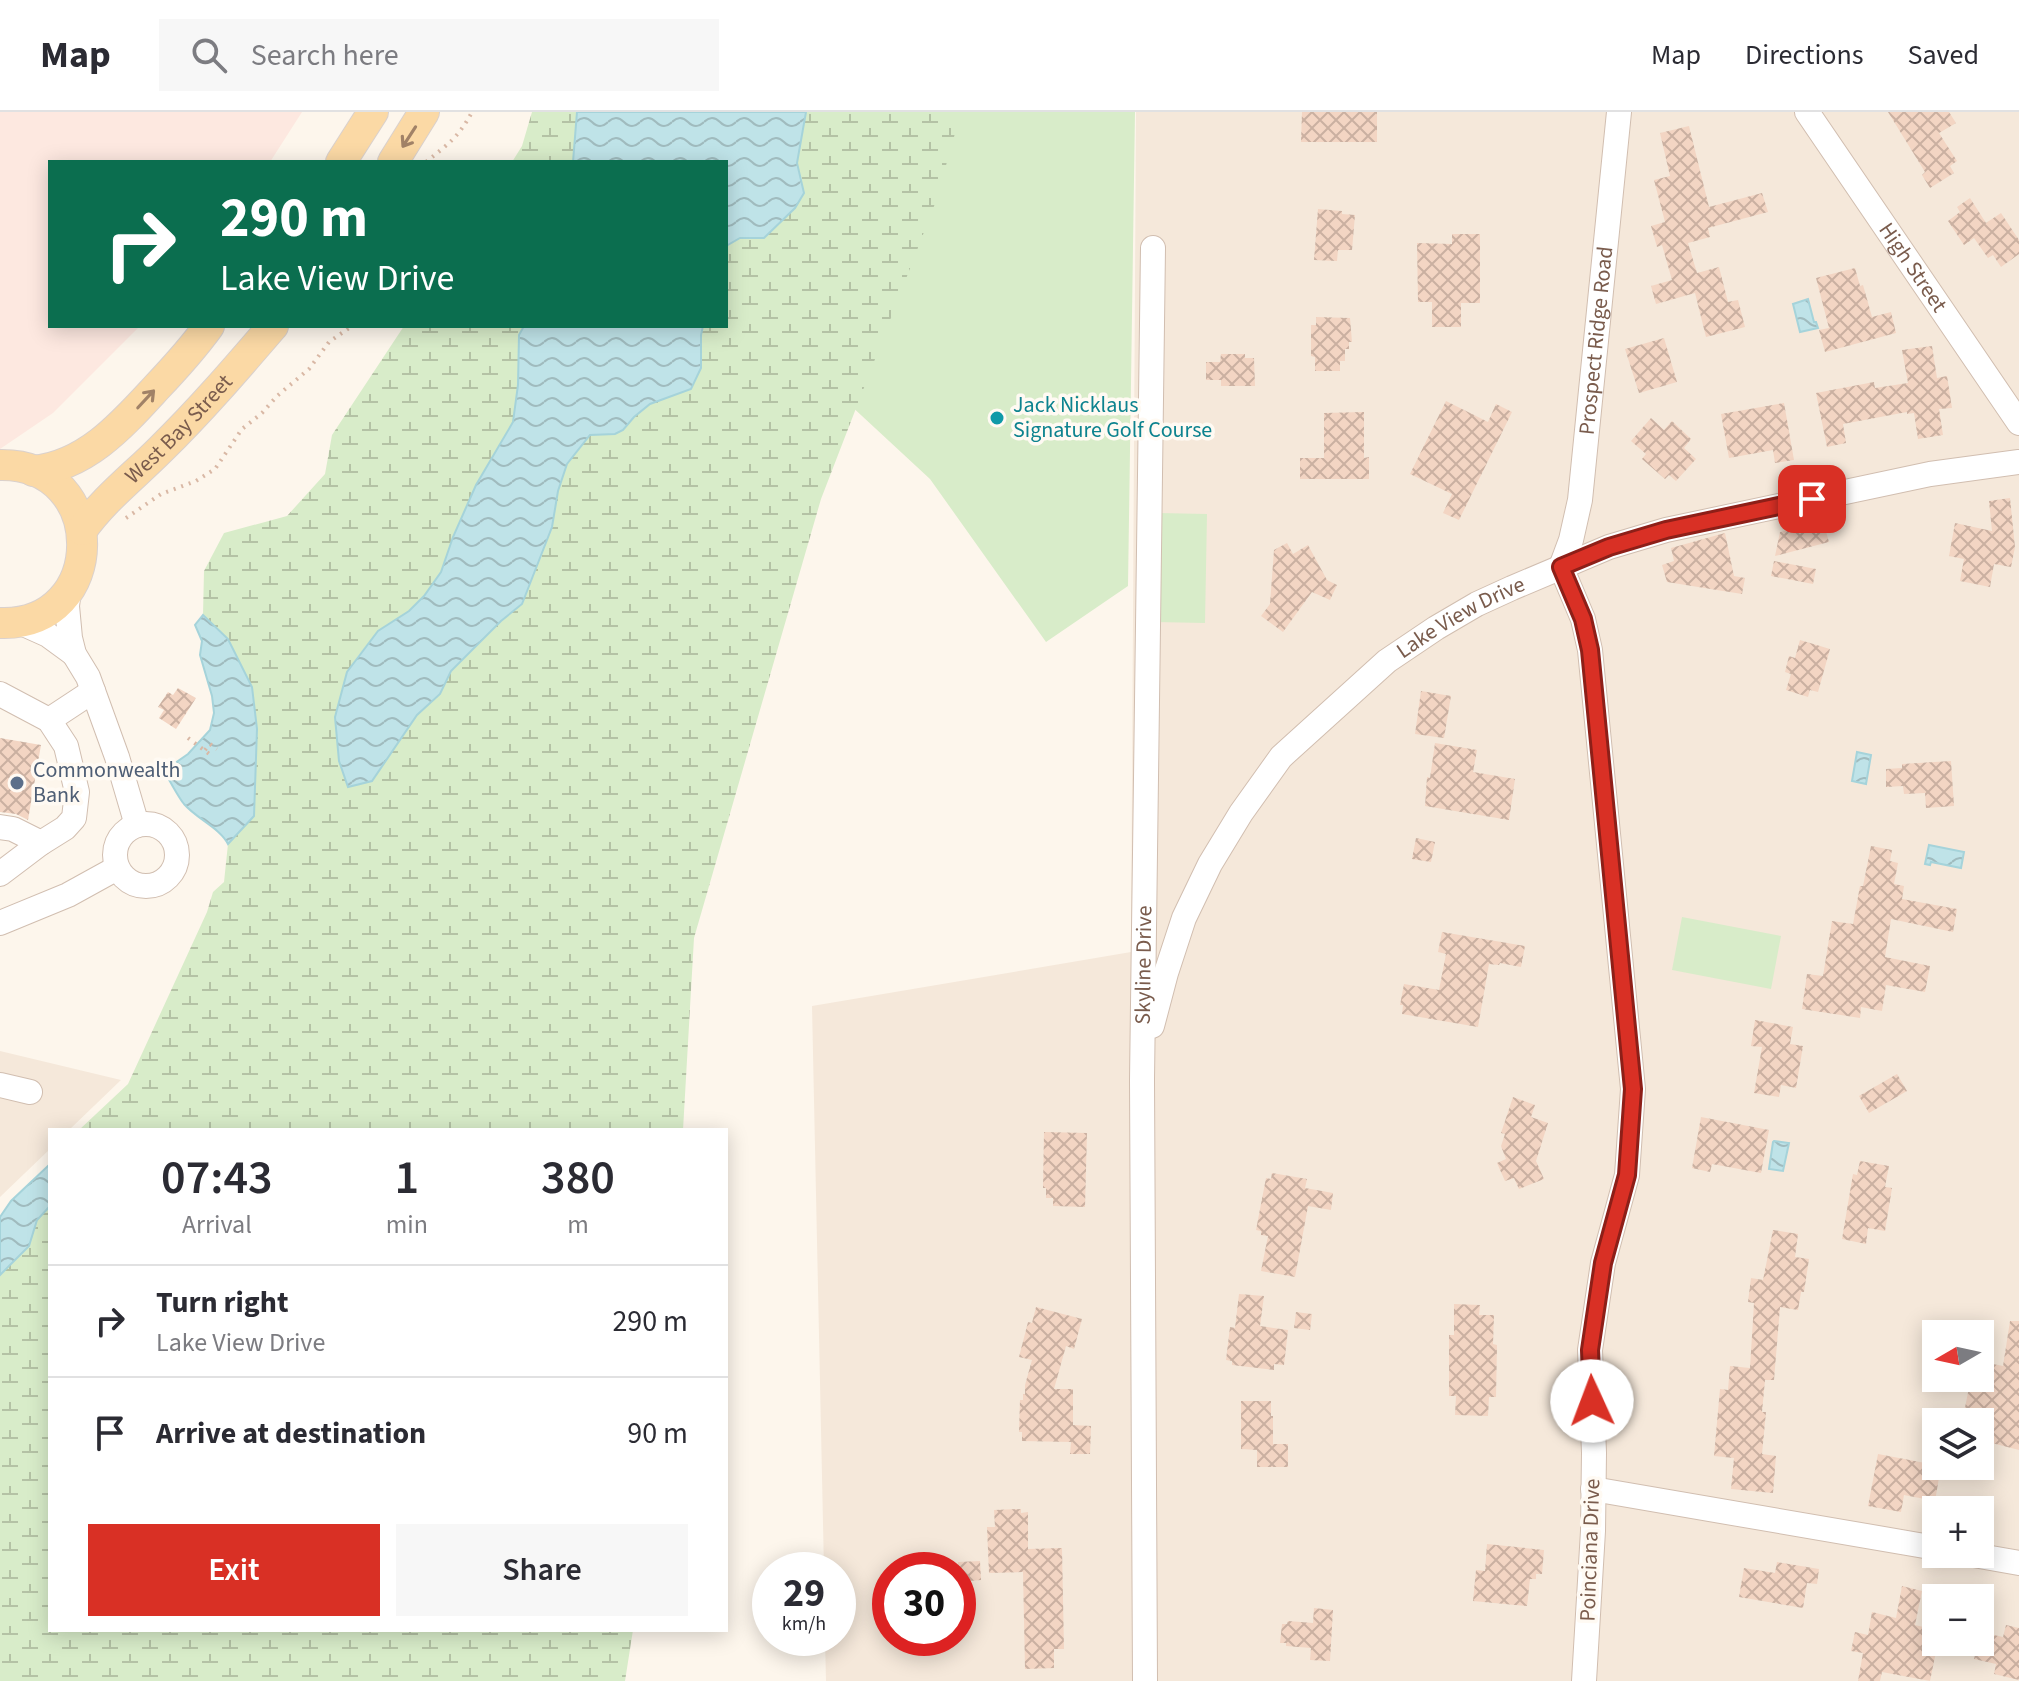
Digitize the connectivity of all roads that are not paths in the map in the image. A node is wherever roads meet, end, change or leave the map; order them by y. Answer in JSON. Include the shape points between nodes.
{"nodes":[{"id":1,"x":373,"y":112,"type":"edge"},
{"id":2,"x":424,"y":112,"type":"edge"},
{"id":3,"x":1619,"y":112,"type":"edge"},
{"id":4,"x":1807,"y":112,"type":"edge"},
{"id":5,"x":342,"y":160,"type":"edge"},
{"id":6,"x":394,"y":160,"type":"edge"},
{"id":7,"x":1153,"y":248,"type":"dead end"},
{"id":8,"x":208,"y":328,"type":"edge"},
{"id":9,"x":271,"y":328,"type":"edge"},
{"id":10,"x":2019,"y":423,"type":"edge"},
{"id":11,"x":2019,"y":462,"type":"edge"},
{"id":12,"x":0,"y":465,"type":"edge"},
{"id":13,"x":33,"y":471,"type":"junction"},
{"id":14,"x":82,"y":530,"type":"junction"},
{"id":15,"x":1561,"y":567,"type":"junction"},
{"id":16,"x":69,"y":590,"type":"junction"},
{"id":17,"x":10,"y":623,"type":"edge"},
{"id":18,"x":74,"y":654,"type":"junction"},
{"id":19,"x":93,"y":691,"type":"junction"},
{"id":20,"x":0,"y":694,"type":"edge"},
{"id":21,"x":49,"y":720,"type":"junction"},
{"id":22,"x":137,"y":825,"type":"junction"},
{"id":23,"x":0,"y":827,"type":"edge"},
{"id":24,"x":41,"y":843,"type":"junction"},
{"id":25,"x":117,"y":868,"type":"junction"},
{"id":26,"x":0,"y":874,"type":"edge"},
{"id":27,"x":0,"y":923,"type":"edge"},
{"id":28,"x":1142,"y":1080,"type":"junction"},
{"id":29,"x":0,"y":1085,"type":"edge"},
{"id":30,"x":30,"y":1092,"type":"dead end"},
{"id":31,"x":1593,"y":1489,"type":"junction"},
{"id":32,"x":1922,"y":1546,"type":"edge"},
{"id":33,"x":1994,"y":1559,"type":"edge"},
{"id":34,"x":2019,"y":1563,"type":"edge"},
{"id":35,"x":1145,"y":1681,"type":"edge"},
{"id":36,"x":1584,"y":1681,"type":"edge"}],
"edges":[{"from":1,"to":5,"type":"main road"},
{"from":2,"to":6,"type":"main road","one_way":true},
{"from":3,"to":15,"type":"street","name":"Prospect Ridge Road","via":[[1580,500]]},
{"from":4,"to":10,"type":"street","name":"High Street"},
{"from":7,"to":28,"type":"street","name":"Skyline Drive"},
{"from":13,"to":8,"type":"main road","name":"West Bay Street","one_way":true,"via":[[70,461],[112,434]]},
{"from":9,"to":14,"type":"main road","name":"West Bay Street","via":[[217,392]]},
{"from":11,"to":15,"type":"street","name":"Lake View Drive","via":[[1930,474],[1666,530]]},
{"from":12,"to":13,"type":"main road"},
{"from":13,"to":14,"type":"main road","via":[[65,494]]},
{"from":14,"to":16,"type":"main road","via":[[83,555]]},
{"from":15,"to":28,"type":"street","name":"Lake View Drive","via":[[1477,604],[1399,652],[1281,757],[1234,824],[1184,918]]},
{"from":15,"to":31,"type":"street","name":"Poinciana Drive","via":[[1590,650],[1633,1089],[1627,1175],[1603,1263],[1590,1350]]},
{"from":16,"to":17,"type":"main road","via":[[41,615]]},
{"from":16,"to":18,"type":"street","via":[[67,622]]},
{"from":17,"to":18,"type":"street","via":[[48,635]]},
{"from":18,"to":19,"type":"street"},
{"from":19,"to":21,"type":"street"},
{"from":19,"to":22,"type":"street"},
{"from":20,"to":21,"type":"street"},
{"from":21,"to":24,"type":"street","via":[[66,746],[77,792],[74,818]]},
{"from":22,"to":25,"type":"street","via":[[117,842]]},
{"from":22,"to":25,"type":"street","via":[[155,825],[168,834],[176,848],[175,864],[166,878],[143,886]]},
{"from":23,"to":24,"type":"street"},
{"from":24,"to":26,"type":"street"},
{"from":25,"to":27,"type":"street"},
{"from":28,"to":35,"type":"street","name":"Skyline Drive"},
{"from":29,"to":30,"type":"street"},
{"from":31,"to":32,"type":"street"},
{"from":31,"to":36,"type":"street","name":"Poinciana Drive"},
{"from":33,"to":34,"type":"street"}]}
